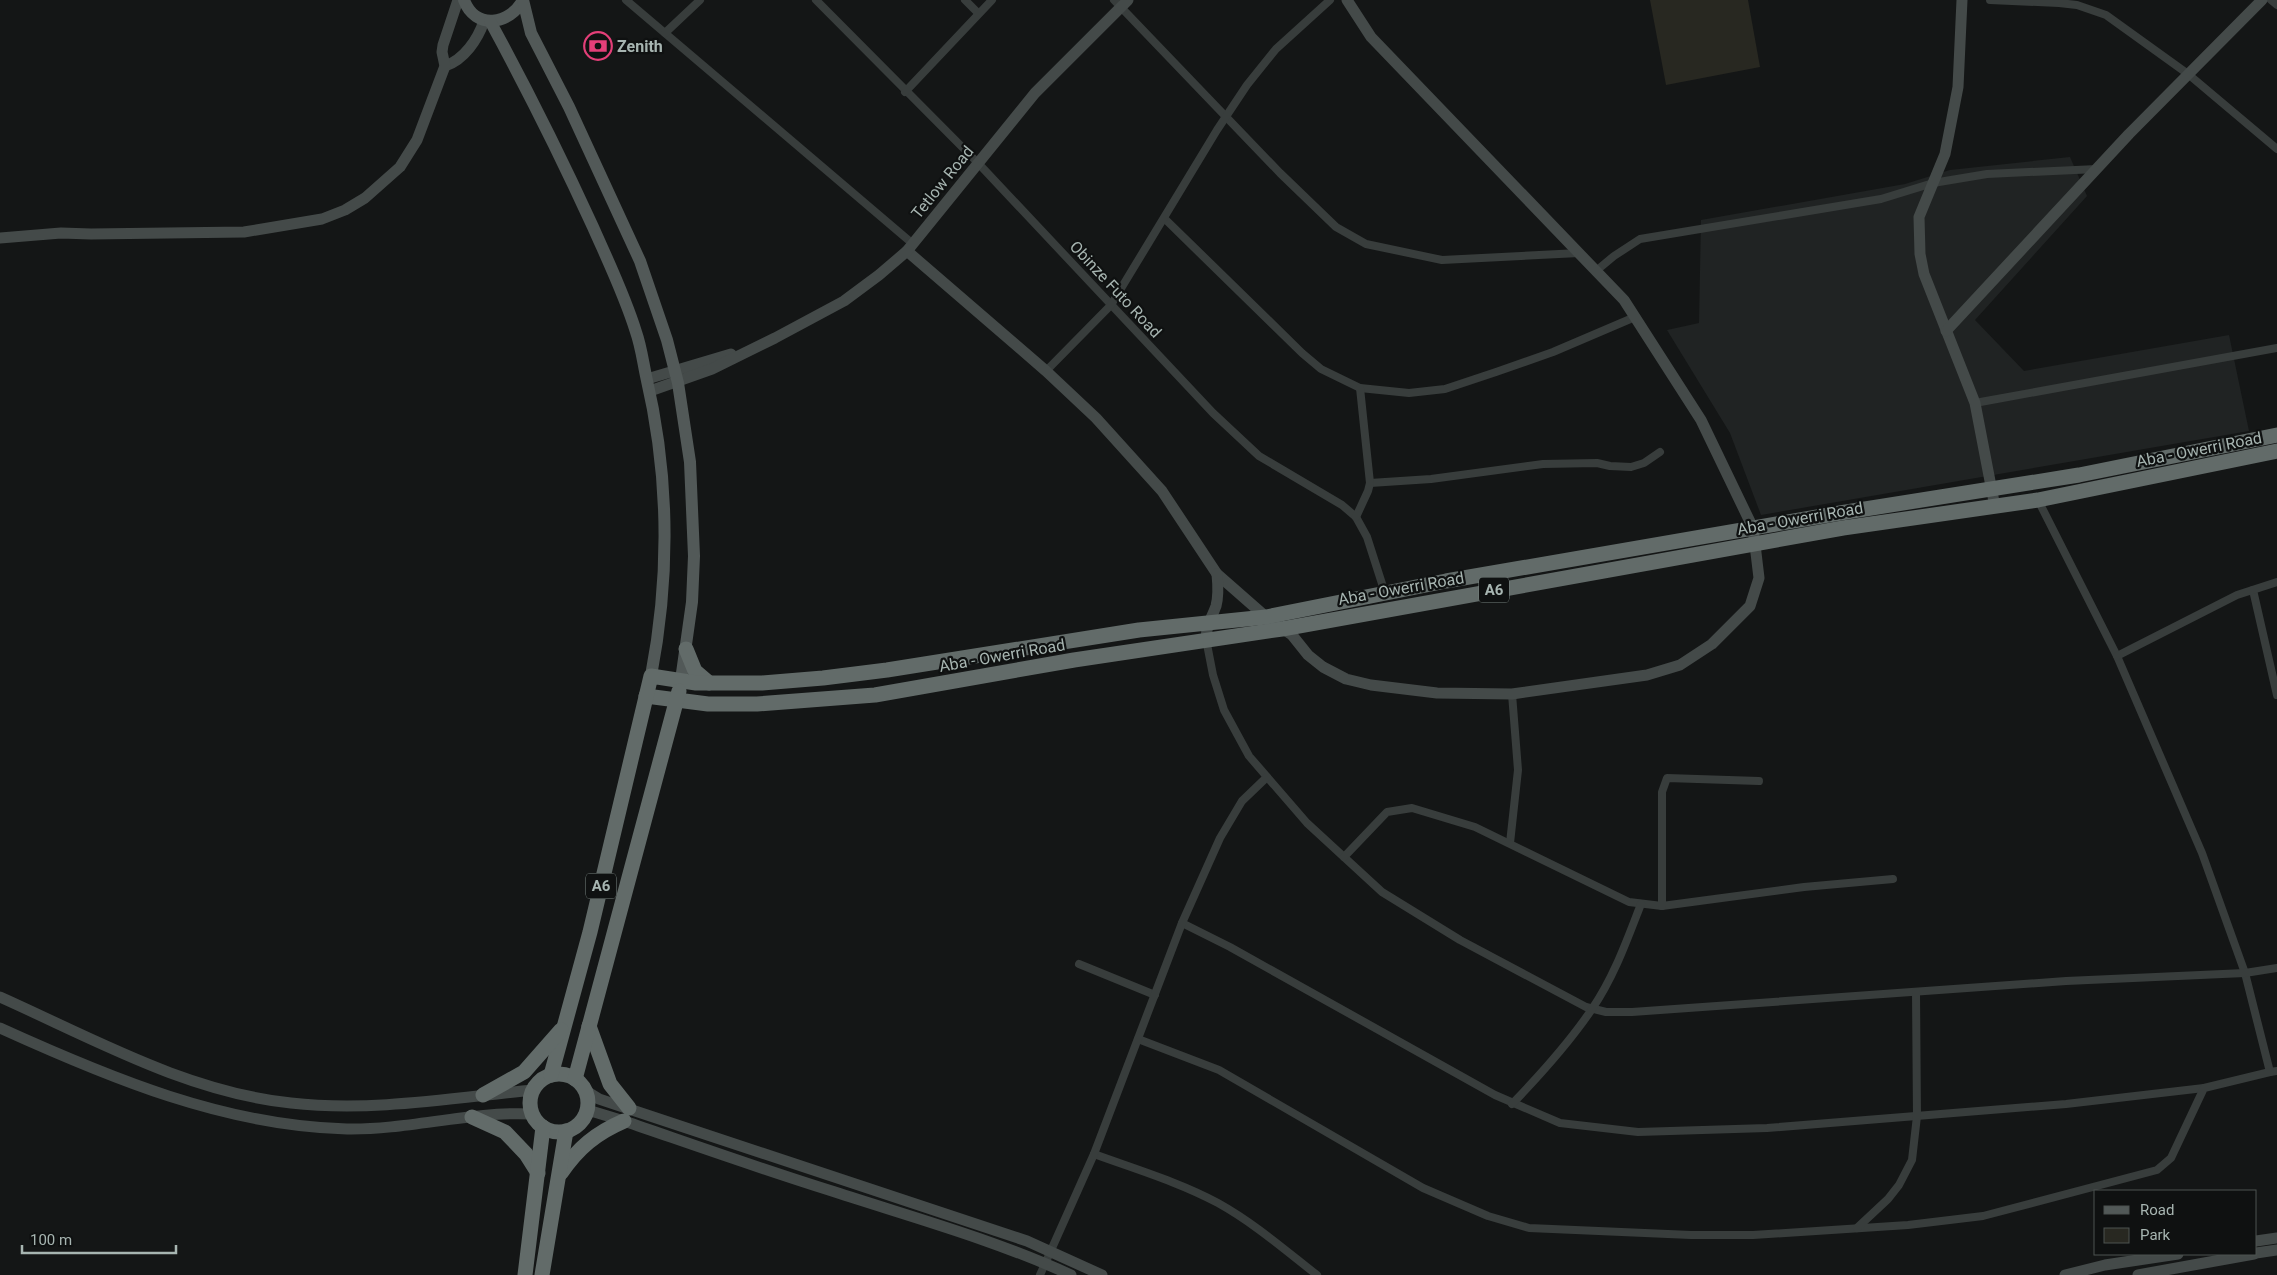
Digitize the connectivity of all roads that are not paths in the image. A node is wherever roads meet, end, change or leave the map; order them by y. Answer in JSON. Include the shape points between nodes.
{"nodes":[{"id":1,"x":458,"y":0,"type":"edge"},
{"id":2,"x":464,"y":0,"type":"edge"},
{"id":3,"x":523,"y":0,"type":"edge"},
{"id":4,"x":626,"y":0,"type":"edge"},
{"id":5,"x":700,"y":0,"type":"edge"},
{"id":6,"x":816,"y":0,"type":"edge"},
{"id":7,"x":965,"y":0,"type":"edge"},
{"id":8,"x":992,"y":0,"type":"edge"},
{"id":9,"x":1330,"y":0,"type":"edge"},
{"id":10,"x":1962,"y":0,"type":"edge"},
{"id":11,"x":1990,"y":0,"type":"edge"},
{"id":12,"x":2262,"y":0,"type":"edge"},
{"id":13,"x":2271,"y":0,"type":"edge"},
{"id":14,"x":1349,"y":1,"type":"edge"},
{"id":15,"x":1121,"y":2,"type":"edge"},
{"id":16,"x":2277,"y":5,"type":"edge"},
{"id":17,"x":978,"y":13,"type":"junction"},
{"id":18,"x":487,"y":21,"type":"junction"},
{"id":19,"x":665,"y":33,"type":"junction"},
{"id":20,"x":445,"y":66,"type":"junction"},
{"id":21,"x":2188,"y":74,"type":"junction"},
{"id":22,"x":905,"y":92,"type":"junction"},
{"id":23,"x":1226,"y":116,"type":"junction"},
{"id":24,"x":2277,"y":149,"type":"edge"},
{"id":25,"x":978,"y":163,"type":"junction"},
{"id":26,"x":2097,"y":169,"type":"junction"},
{"id":27,"x":1933,"y":183,"type":"junction"},
{"id":28,"x":1165,"y":219,"type":"junction"},
{"id":29,"x":0,"y":238,"type":"edge"},
{"id":30,"x":910,"y":248,"type":"junction"},
{"id":31,"x":1579,"y":253,"type":"junction"},
{"id":32,"x":1596,"y":271,"type":"junction"},
{"id":33,"x":1112,"y":305,"type":"junction"},
{"id":34,"x":1635,"y":317,"type":"junction"},
{"id":35,"x":1946,"y":331,"type":"junction"},
{"id":36,"x":2277,"y":348,"type":"edge"},
{"id":37,"x":1046,"y":371,"type":"junction"},
{"id":38,"x":676,"y":376,"type":"junction"},
{"id":39,"x":646,"y":378,"type":"junction"},
{"id":40,"x":1360,"y":388,"type":"junction"},
{"id":41,"x":650,"y":391,"type":"junction"},
{"id":42,"x":1975,"y":403,"type":"junction"},
{"id":43,"x":2277,"y":435,"type":"edge"},
{"id":44,"x":2252,"y":440,"type":"junction"},
{"id":45,"x":2277,"y":451,"type":"edge"},
{"id":46,"x":1660,"y":452,"type":"dead end"},
{"id":47,"x":2258,"y":456,"type":"junction"},
{"id":48,"x":1370,"y":483,"type":"junction"},
{"id":49,"x":1993,"y":490,"type":"junction"},
{"id":50,"x":2038,"y":500,"type":"junction"},
{"id":51,"x":1995,"y":507,"type":"junction"},
{"id":52,"x":1356,"y":517,"type":"junction"},
{"id":53,"x":1753,"y":528,"type":"junction"},
{"id":54,"x":1755,"y":544,"type":"junction"},
{"id":55,"x":1217,"y":574,"type":"junction"},
{"id":56,"x":2277,"y":582,"type":"edge"},
{"id":57,"x":2253,"y":590,"type":"junction"},
{"id":58,"x":1385,"y":593,"type":"junction"},
{"id":59,"x":1266,"y":617,"type":"junction"},
{"id":60,"x":1282,"y":628,"type":"junction"},
{"id":61,"x":1206,"y":632,"type":"junction"},
{"id":62,"x":686,"y":649,"type":"junction"},
{"id":63,"x":2117,"y":656,"type":"junction"},
{"id":64,"x":651,"y":676,"type":"junction"},
{"id":65,"x":681,"y":680,"type":"junction"},
{"id":66,"x":709,"y":683,"type":"junction"},
{"id":67,"x":1512,"y":694,"type":"junction"},
{"id":68,"x":2277,"y":695,"type":"edge"},
{"id":69,"x":646,"y":696,"type":"junction"},
{"id":70,"x":677,"y":700,"type":"junction"},
{"id":71,"x":708,"y":704,"type":"junction"},
{"id":72,"x":669,"y":729,"type":"junction"},
{"id":73,"x":1267,"y":777,"type":"junction"},
{"id":74,"x":1760,"y":781,"type":"dead end"},
{"id":75,"x":1510,"y":843,"type":"junction"},
{"id":76,"x":1344,"y":857,"type":"junction"},
{"id":77,"x":1893,"y":879,"type":"dead end"},
{"id":78,"x":1640,"y":904,"type":"junction"},
{"id":79,"x":1662,"y":906,"type":"junction"},
{"id":80,"x":1182,"y":924,"type":"junction"},
{"id":81,"x":590,"y":932,"type":"junction"},
{"id":82,"x":614,"y":938,"type":"junction"},
{"id":83,"x":1079,"y":964,"type":"dead end"},
{"id":84,"x":2277,"y":968,"type":"edge"},
{"id":85,"x":2245,"y":973,"type":"junction"},
{"id":86,"x":1916,"y":992,"type":"junction"},
{"id":87,"x":1155,"y":994,"type":"junction"},
{"id":88,"x":0,"y":997,"type":"edge"},
{"id":89,"x":1593,"y":1009,"type":"junction"},
{"id":90,"x":589,"y":1026,"type":"junction"},
{"id":91,"x":564,"y":1027,"type":"junction"},
{"id":92,"x":0,"y":1028,"type":"edge"},
{"id":93,"x":1138,"y":1039,"type":"junction"},
{"id":94,"x":2273,"y":1072,"type":"edge"},
{"id":95,"x":552,"y":1075,"type":"junction"},
{"id":96,"x":575,"y":1079,"type":"junction"},
{"id":97,"x":2204,"y":1088,"type":"junction"},
{"id":98,"x":533,"y":1090,"type":"junction"},
{"id":99,"x":586,"y":1091,"type":"junction"},
{"id":100,"x":483,"y":1095,"type":"junction"},
{"id":101,"x":1512,"y":1104,"type":"junction"},
{"id":102,"x":532,"y":1114,"type":"junction"},
{"id":103,"x":626,"y":1114,"type":"junction"},
{"id":104,"x":585,"y":1115,"type":"junction"},
{"id":105,"x":1917,"y":1116,"type":"junction"},
{"id":106,"x":472,"y":1117,"type":"junction"},
{"id":107,"x":543,"y":1127,"type":"junction"},
{"id":108,"x":566,"y":1131,"type":"junction"},
{"id":109,"x":1094,"y":1154,"type":"junction"},
{"id":110,"x":538,"y":1173,"type":"junction"},
{"id":111,"x":558,"y":1176,"type":"junction"},
{"id":112,"x":1857,"y":1228,"type":"junction"},
{"id":113,"x":2277,"y":1238,"type":"edge"},
{"id":114,"x":2257,"y":1241,"type":"edge"},
{"id":115,"x":2277,"y":1250,"type":"edge"},
{"id":116,"x":1052,"y":1252,"type":"junction"},
{"id":117,"x":2257,"y":1254,"type":"edge"},
{"id":118,"x":2172,"y":1255,"type":"edge"},
{"id":119,"x":2249,"y":1255,"type":"edge"},
{"id":120,"x":1046,"y":1264,"type":"junction"},
{"id":121,"x":525,"y":1275,"type":"edge"},
{"id":122,"x":542,"y":1275,"type":"edge"},
{"id":123,"x":1040,"y":1275,"type":"edge"},
{"id":124,"x":1070,"y":1275,"type":"edge"},
{"id":125,"x":1102,"y":1275,"type":"edge"},
{"id":126,"x":1317,"y":1275,"type":"edge"},
{"id":127,"x":2064,"y":1275,"type":"edge"},
{"id":128,"x":2138,"y":1275,"type":"edge"}],
"edges":[{"from":1,"to":20,"type":"street","via":[[443,45]]},
{"from":2,"to":18,"type":"main road","via":[[473,14]]},
{"from":3,"to":18,"type":"main road","via":[[519,8],[506,18]]},
{"from":3,"to":38,"type":"main road","via":[[530,33],[569,107],[640,260]]},
{"from":4,"to":19,"type":"street"},
{"from":5,"to":19,"type":"street"},
{"from":6,"to":22,"type":"street","name":"Obinze Futo Road"},
{"from":7,"to":17,"type":"street"},
{"from":8,"to":17,"type":"street"},
{"from":9,"to":23,"type":"street","via":[[1276,49]]},
{"from":10,"to":27,"type":"street","via":[[1958,87],[1945,154]]},
{"from":11,"to":21,"type":"street","via":[[2059,3],[2098,11]]},
{"from":12,"to":21,"type":"street"},
{"from":13,"to":16,"type":"street"},
{"from":14,"to":31,"type":"street","via":[[1371,37]]},
{"from":15,"to":23,"type":"street"},
{"from":15,"to":25,"type":"street","name":"Tetlow Road","via":[[1035,93]]},
{"from":17,"to":22,"type":"street"},
{"from":18,"to":20,"type":"street","via":[[461,58]]},
{"from":18,"to":39,"type":"main road","via":[[548,130],[606,257],[636,332]]},
{"from":19,"to":30,"type":"street"},
{"from":20,"to":29,"type":"street","via":[[417,140],[400,167],[365,198],[322,219],[244,232],[61,232]]},
{"from":21,"to":24,"type":"street"},
{"from":21,"to":26,"type":"street"},
{"from":22,"to":25,"type":"street","name":"Obinze Futo Road"},
{"from":23,"to":28,"type":"street"},
{"from":23,"to":31,"type":"street","via":[[1336,227],[1366,244],[1442,260]]},
{"from":25,"to":30,"type":"street","name":"Tetlow Road"},
{"from":25,"to":33,"type":"street","name":"Obinze Futo Road"},
{"from":26,"to":27,"type":"street","via":[[1986,174]]},
{"from":26,"to":35,"type":"street"},
{"from":27,"to":32,"type":"street","via":[[1881,199],[1640,238]]},
{"from":27,"to":35,"type":"street","via":[[1919,217],[1920,254],[1924,274]]},
{"from":28,"to":33,"type":"street"},
{"from":28,"to":40,"type":"street","via":[[1302,353],[1321,369]]},
{"from":30,"to":37,"type":"street"},
{"from":30,"to":38,"type":"street","name":"Tetlow Road","via":[[844,301],[712,369]]},
{"from":31,"to":32,"type":"street"},
{"from":32,"to":34,"type":"street","via":[[1624,300]]},
{"from":33,"to":37,"type":"street"},
{"from":33,"to":52,"type":"street","name":"Obinze Futo Road","via":[[1213,413],[1259,456],[1342,505]]},
{"from":34,"to":40,"type":"street","via":[[1554,352],[1445,389],[1409,393]]},
{"from":34,"to":53,"type":"street","via":[[1701,420]]},
{"from":35,"to":42,"type":"street"},
{"from":36,"to":42,"type":"street"},
{"from":37,"to":55,"type":"street","via":[[1096,418],[1162,491]]},
{"from":38,"to":39,"type":"street"},
{"from":38,"to":41,"type":"street"},
{"from":38,"to":62,"type":"main road","via":[[690,462],[692,502],[693,565]]},
{"from":39,"to":41,"type":"main road"},
{"from":40,"to":48,"type":"street"},
{"from":41,"to":64,"type":"main road","via":[[660,447],[664,550],[662,611]]},
{"from":42,"to":49,"type":"street"},
{"from":43,"to":44,"type":"highway","name":"Aba - Owerri Road","number":"A6"},
{"from":44,"to":47,"type":"highway"},
{"from":44,"to":49,"type":"highway","name":"Aba - Owerri Road","number":"A6"},
{"from":45,"to":47,"type":"highway","name":"Aba - Owerri Road","number":"A6"},
{"from":46,"to":48,"type":"street","via":[[1631,467],[1597,462],[1542,464],[1430,479]]},
{"from":47,"to":50,"type":"highway","name":"Aba - Owerri Road","number":"A6"},
{"from":48,"to":52,"type":"street"},
{"from":49,"to":51,"type":"street"},
{"from":49,"to":53,"type":"highway","name":"Aba - Owerri Road","number":"A6"},
{"from":50,"to":51,"type":"highway","name":"Aba - Owerri Road","number":"A6"},
{"from":50,"to":63,"type":"street"},
{"from":51,"to":54,"type":"highway","name":"Aba - Owerri Road","number":"A6"},
{"from":52,"to":58,"type":"street","name":"Obinze Futo Road","via":[[1367,537]]},
{"from":53,"to":54,"type":"street"},
{"from":53,"to":58,"type":"highway","name":"Aba - Owerri Road","number":"A6"},
{"from":54,"to":60,"type":"highway","name":"Aba - Owerri Road","number":"A6"},
{"from":54,"to":67,"type":"street","via":[[1758,578],[1750,606],[1712,644],[1680,665],[1647,675]]},
{"from":55,"to":59,"type":"street"},
{"from":55,"to":61,"type":"street","via":[[1216,606]]},
{"from":56,"to":57,"type":"street"},
{"from":57,"to":63,"type":"street"},
{"from":57,"to":68,"type":"street"},
{"from":58,"to":59,"type":"highway","name":"Aba - Owerri Road","number":"A6"},
{"from":59,"to":60,"type":"street"},
{"from":59,"to":61,"type":"highway","name":"Aba - Owerri Road","number":"A6"},
{"from":60,"to":61,"type":"highway","name":"Aba - Owerri Road","number":"A6"},
{"from":60,"to":67,"type":"street","via":[[1323,667],[1346,679],[1371,686],[1437,693]]},
{"from":61,"to":66,"type":"highway","name":"Aba - Owerri Road","number":"A6","via":[[1139,630],[823,678]]},
{"from":61,"to":71,"type":"highway","name":"Aba - Owerri Road","number":"A6","via":[[875,695],[756,704]]},
{"from":61,"to":73,"type":"street","via":[[1224,710],[1249,756]]},
{"from":62,"to":65,"type":"main road"},
{"from":62,"to":66,"type":"highway","via":[[695,671]]},
{"from":63,"to":85,"type":"street","via":[[2202,853]]},
{"from":64,"to":65,"type":"highway","name":"Aba - Owerri Road","number":"A6"},
{"from":64,"to":69,"type":"highway","number":"A6"},
{"from":65,"to":66,"type":"highway","name":"Aba - Owerri Road","number":"A6"},
{"from":65,"to":70,"type":"highway","number":"A6"},
{"from":67,"to":75,"type":"street","via":[[1518,770]]},
{"from":69,"to":70,"type":"highway","name":"Aba - Owerri Road","number":"A6"},
{"from":69,"to":81,"type":"highway","number":"A6"},
{"from":70,"to":71,"type":"highway","name":"Aba - Owerri Road","number":"A6"},
{"from":70,"to":72,"type":"highway","number":"A6"},
{"from":71,"to":72,"type":"highway","number":"A6","via":[[679,715]]},
{"from":72,"to":82,"type":"highway","number":"A6"},
{"from":73,"to":76,"type":"street","via":[[1307,823]]},
{"from":73,"to":80,"type":"street","via":[[1242,801],[1230,819]]},
{"from":74,"to":79,"type":"street","via":[[1667,778],[1662,792]]},
{"from":75,"to":76,"type":"street","via":[[1475,827],[1412,808],[1387,812]]},
{"from":75,"to":78,"type":"street","via":[[1629,902]]},
{"from":76,"to":89,"type":"street","via":[[1382,892],[1460,940]]},
{"from":77,"to":79,"type":"street"},
{"from":78,"to":79,"type":"street"},
{"from":78,"to":89,"type":"street","via":[[1619,958]]},
{"from":80,"to":87,"type":"street"},
{"from":80,"to":101,"type":"street","via":[[1230,947]]},
{"from":81,"to":82,"type":"highway"},
{"from":81,"to":91,"type":"highway","number":"A6"},
{"from":82,"to":90,"type":"highway","number":"A6"},
{"from":83,"to":87,"type":"street"},
{"from":84,"to":85,"type":"street"},
{"from":85,"to":86,"type":"street"},
{"from":85,"to":94,"type":"street"},
{"from":86,"to":89,"type":"street","via":[[1632,1012]]},
{"from":86,"to":105,"type":"street"},
{"from":87,"to":93,"type":"street"},
{"from":88,"to":100,"type":"street","via":[[169,1073],[246,1095],[290,1103],[327,1105],[434,1102]]},
{"from":89,"to":101,"type":"street"},
{"from":90,"to":96,"type":"highway","number":"A6"},
{"from":90,"to":103,"type":"highway","via":[[610,1084]]},
{"from":91,"to":95,"type":"highway","number":"A6"},
{"from":91,"to":100,"type":"highway","via":[[524,1072]]},
{"from":92,"to":106,"type":"street","via":[[170,1097],[247,1118],[379,1128]]},
{"from":93,"to":109,"type":"street"},
{"from":93,"to":112,"type":"street","via":[[1219,1070],[1423,1188],[1507,1223],[1529,1228],[1691,1235],[1753,1235]]},
{"from":94,"to":97,"type":"street"},
{"from":95,"to":96,"type":"highway","via":[[568,1075]]},
{"from":95,"to":98,"type":"highway"},
{"from":96,"to":99,"type":"highway"},
{"from":97,"to":105,"type":"street","via":[[2066,1104]]},
{"from":97,"to":112,"type":"street","via":[[2171,1158],[2157,1170],[1983,1216]]},
{"from":98,"to":100,"type":"street"},
{"from":98,"to":102,"type":"highway"},
{"from":99,"to":103,"type":"street"},
{"from":99,"to":104,"type":"highway"},
{"from":101,"to":105,"type":"street","via":[[1560,1123],[1638,1132],[1767,1128]]},
{"from":102,"to":106,"type":"street"},
{"from":102,"to":107,"type":"highway"},
{"from":103,"to":104,"type":"street","via":[[591,1111]]},
{"from":103,"to":111,"type":"highway","via":[[601,1130],[570,1159]]},
{"from":103,"to":116,"type":"street","via":[[942,1212]]},
{"from":103,"to":120,"type":"street","via":[[834,1192],[942,1226]]},
{"from":104,"to":108,"type":"highway","via":[[574,1128]]},
{"from":105,"to":112,"type":"street","via":[[1912,1160],[1899,1185]]},
{"from":106,"to":110,"type":"highway","via":[[505,1132],[526,1154]]},
{"from":107,"to":108,"type":"highway","via":[[550,1131]]},
{"from":107,"to":110,"type":"highway"},
{"from":108,"to":111,"type":"highway"},
{"from":109,"to":116,"type":"street"},
{"from":109,"to":126,"type":"street","via":[[1191,1190],[1219,1204]]},
{"from":110,"to":121,"type":"highway"},
{"from":111,"to":122,"type":"highway"},
{"from":113,"to":114,"type":"street"},
{"from":115,"to":117,"type":"street"},
{"from":116,"to":120,"type":"street"},
{"from":116,"to":125,"type":"street"},
{"from":118,"to":127,"type":"street"},
{"from":119,"to":128,"type":"street"},
{"from":120,"to":123,"type":"street"},
{"from":120,"to":124,"type":"street"}]}
